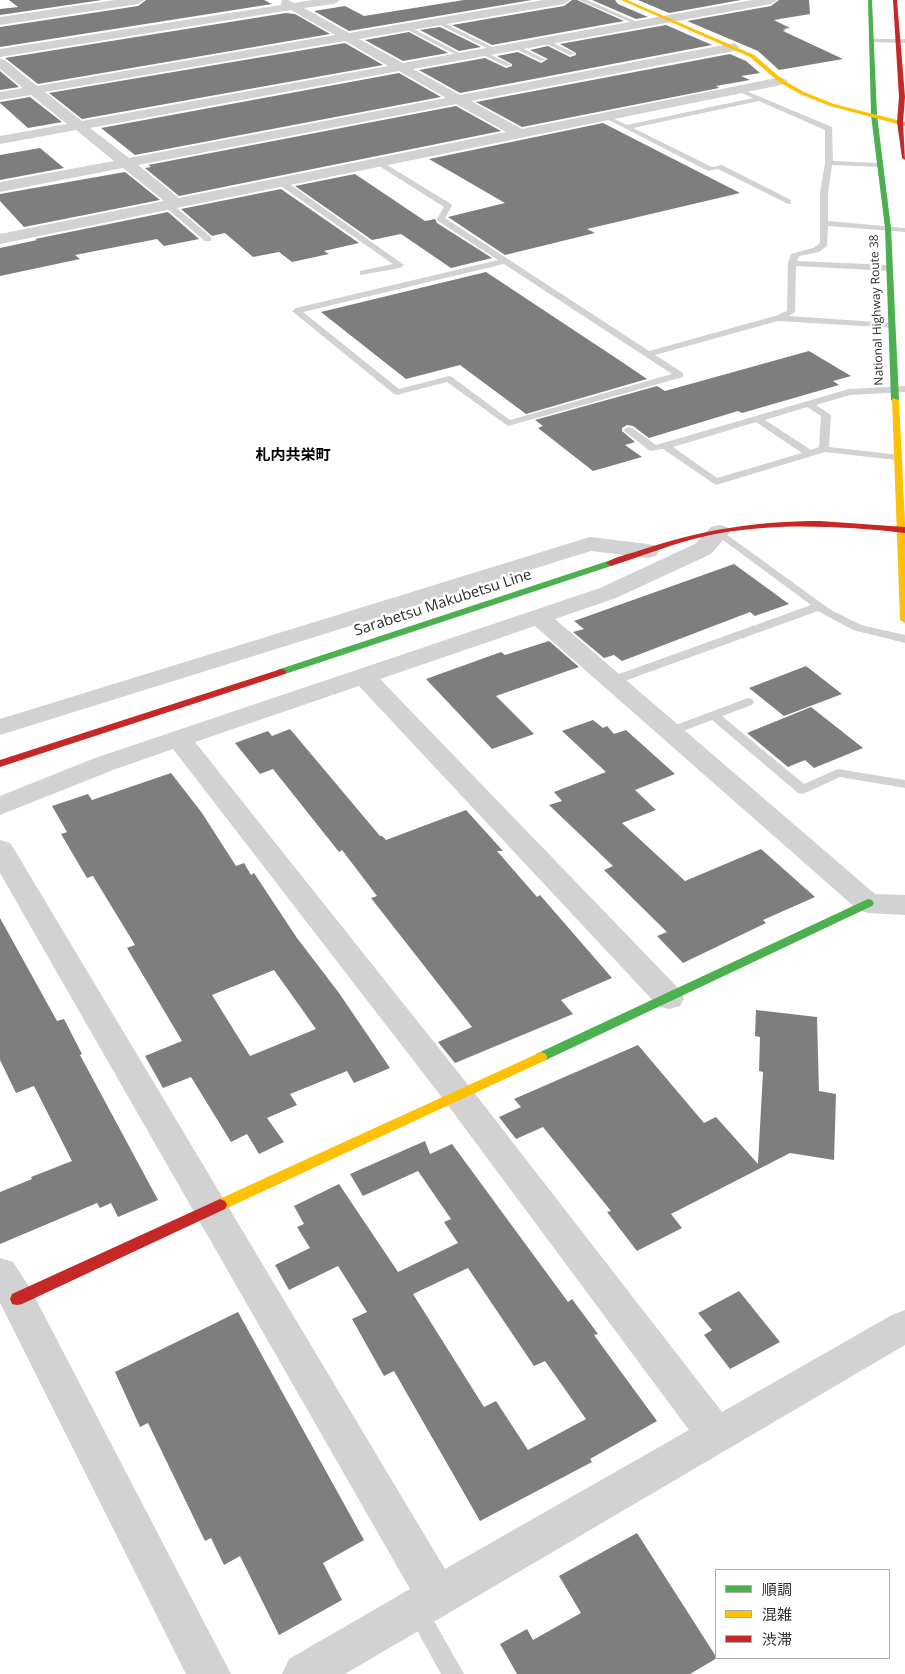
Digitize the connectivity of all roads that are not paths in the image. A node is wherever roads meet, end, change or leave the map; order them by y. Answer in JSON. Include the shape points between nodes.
{"nodes":[{"id":1,"x":138,"y":0,"type":"edge"},
{"id":2,"x":280,"y":0,"type":"edge"},
{"id":3,"x":334,"y":0,"type":"edge"},
{"id":4,"x":564,"y":0,"type":"edge"},
{"id":5,"x":582,"y":0,"type":"edge"},
{"id":6,"x":623,"y":0,"type":"edge"},
{"id":7,"x":771,"y":0,"type":"edge"},
{"id":8,"x":870,"y":0,"type":"edge"},
{"id":9,"x":895,"y":0,"type":"edge"},
{"id":10,"x":292,"y":7,"type":"junction"},
{"id":11,"x":669,"y":19,"type":"junction"},
{"id":12,"x":0,"y":21,"type":"edge"},
{"id":13,"x":438,"y":22,"type":"junction"},
{"id":14,"x":639,"y":24,"type":"junction"},
{"id":15,"x":406,"y":27,"type":"junction"},
{"id":16,"x":346,"y":37,"type":"junction"},
{"id":17,"x":545,"y":41,"type":"junction"},
{"id":18,"x":872,"y":41,"type":"junction"},
{"id":19,"x":902,"y":42,"type":"edge"},
{"id":20,"x":516,"y":47,"type":"junction"},
{"id":21,"x":734,"y":47,"type":"junction"},
{"id":22,"x":489,"y":52,"type":"junction"},
{"id":23,"x":0,"y":53,"type":"edge"},
{"id":24,"x":572,"y":54,"type":"dead end"},
{"id":25,"x":462,"y":56,"type":"junction"},
{"id":26,"x":543,"y":60,"type":"dead end"},
{"id":27,"x":0,"y":63,"type":"edge"},
{"id":28,"x":508,"y":65,"type":"dead end"},
{"id":29,"x":401,"y":68,"type":"junction"},
{"id":30,"x":781,"y":81,"type":"junction"},
{"id":31,"x":34,"y":90,"type":"junction"},
{"id":32,"x":739,"y":90,"type":"junction"},
{"id":33,"x":903,"y":90,"type":"edge"},
{"id":34,"x":0,"y":96,"type":"edge"},
{"id":35,"x":459,"y":99,"type":"junction"},
{"id":36,"x":760,"y":99,"type":"junction"},
{"id":37,"x":676,"y":102,"type":"junction"},
{"id":38,"x":697,"y":112,"type":"junction"},
{"id":39,"x":874,"y":115,"type":"junction"},
{"id":40,"x":606,"y":116,"type":"junction"},
{"id":41,"x":902,"y":123,"type":"edge"},
{"id":42,"x":79,"y":126,"type":"junction"},
{"id":43,"x":626,"y":127,"type":"junction"},
{"id":44,"x":520,"y":134,"type":"junction"},
{"id":45,"x":0,"y":140,"type":"edge"},
{"id":46,"x":905,"y":158,"type":"edge"},
{"id":47,"x":379,"y":162,"type":"junction"},
{"id":48,"x":126,"y":163,"type":"junction"},
{"id":49,"x":829,"y":163,"type":"junction"},
{"id":50,"x":880,"y":165,"type":"junction"},
{"id":51,"x":281,"y":182,"type":"junction"},
{"id":52,"x":0,"y":187,"type":"edge"},
{"id":53,"x":788,"y":202,"type":"dead end"},
{"id":54,"x":172,"y":204,"type":"junction"},
{"id":55,"x":825,"y":223,"type":"junction"},
{"id":56,"x":888,"y":228,"type":"junction"},
{"id":57,"x":905,"y":230,"type":"edge"},
{"id":58,"x":0,"y":239,"type":"edge"},
{"id":59,"x":208,"y":239,"type":"dead end"},
{"id":60,"x":505,"y":261,"type":"junction"},
{"id":61,"x":792,"y":263,"type":"junction"},
{"id":62,"x":889,"y":268,"type":"junction"},
{"id":63,"x":363,"y":273,"type":"dead end"},
{"id":64,"x":778,"y":318,"type":"junction"},
{"id":65,"x":891,"y":326,"type":"junction"},
{"id":66,"x":648,"y":354,"type":"junction"},
{"id":67,"x":900,"y":388,"type":"edge"},
{"id":68,"x":809,"y":404,"type":"junction"},
{"id":69,"x":758,"y":419,"type":"junction"},
{"id":70,"x":628,"y":430,"type":"dead end"},
{"id":71,"x":665,"y":446,"type":"junction"},
{"id":72,"x":824,"y":450,"type":"junction"},
{"id":73,"x":810,"y":454,"type":"junction"},
{"id":74,"x":896,"y":456,"type":"junction"},
{"id":75,"x":902,"y":530,"type":"edge"},
{"id":76,"x":719,"y":532,"type":"junction"},
{"id":77,"x":648,"y":551,"type":"junction"},
{"id":78,"x":820,"y":606,"type":"junction"},
{"id":79,"x":540,"y":618,"type":"junction"},
{"id":80,"x":905,"y":620,"type":"edge"},
{"id":81,"x":905,"y":639,"type":"edge"},
{"id":82,"x":364,"y":676,"type":"junction"},
{"id":83,"x":612,"y":681,"type":"junction"},
{"id":84,"x":748,"y":702,"type":"dead end"},
{"id":85,"x":713,"y":715,"type":"junction"},
{"id":86,"x":0,"y":726,"type":"edge"},
{"id":87,"x":670,"y":732,"type":"junction"},
{"id":88,"x":179,"y":739,"type":"junction"},
{"id":89,"x":0,"y":764,"type":"edge"},
{"id":90,"x":905,"y":784,"type":"edge"},
{"id":91,"x":0,"y":806,"type":"edge"},
{"id":92,"x":0,"y":849,"type":"edge"},
{"id":93,"x":868,"y":903,"type":"junction"},
{"id":94,"x":905,"y":905,"type":"edge"},
{"id":95,"x":669,"y":998,"type":"junction"},
{"id":96,"x":458,"y":1095,"type":"junction"},
{"id":97,"x":212,"y":1208,"type":"junction"},
{"id":98,"x":9,"y":1286,"type":"edge"},
{"id":99,"x":905,"y":1326,"type":"edge"},
{"id":100,"x":716,"y":1435,"type":"junction"},
{"id":101,"x":427,"y":1603,"type":"junction"},
{"id":102,"x":209,"y":1674,"type":"edge"},
{"id":103,"x":304,"y":1674,"type":"edge"},
{"id":104,"x":454,"y":1674,"type":"edge"}],
"edges":[{"from":1,"to":12,"type":"street"},
{"from":2,"to":10,"type":"street"},
{"from":3,"to":10,"type":"street"},
{"from":4,"to":13,"type":"street"},
{"from":5,"to":14,"type":"lane"},
{"from":6,"to":11,"type":"main road"},
{"from":7,"to":11,"type":"street"},
{"from":8,"to":18,"type":"main road","name":"National Highway Route 38"},
{"from":9,"to":19,"type":"main road"},
{"from":10,"to":16,"type":"street"},
{"from":10,"to":23,"type":"street"},
{"from":11,"to":14,"type":"street"},
{"from":11,"to":21,"type":"main road"},
{"from":13,"to":15,"type":"street"},
{"from":13,"to":22,"type":"lane"},
{"from":14,"to":17,"type":"street"},
{"from":15,"to":16,"type":"street"},
{"from":15,"to":25,"type":"lane"},
{"from":16,"to":29,"type":"street"},
{"from":16,"to":31,"type":"street"},
{"from":17,"to":20,"type":"street"},
{"from":17,"to":24,"type":"lane"},
{"from":18,"to":19,"type":"lane"},
{"from":18,"to":39,"type":"main road","name":"National Highway Route 38"},
{"from":19,"to":33,"type":"main road"},
{"from":20,"to":22,"type":"street"},
{"from":20,"to":26,"type":"lane"},
{"from":21,"to":30,"type":"main road","via":[[752,56]]},
{"from":21,"to":35,"type":"street"},
{"from":22,"to":25,"type":"street"},
{"from":22,"to":28,"type":"lane"},
{"from":25,"to":29,"type":"street"},
{"from":27,"to":31,"type":"street"},
{"from":29,"to":35,"type":"street"},
{"from":29,"to":42,"type":"street"},
{"from":30,"to":32,"type":"street"},
{"from":30,"to":39,"type":"main road","via":[[819,101]]},
{"from":31,"to":34,"type":"street"},
{"from":31,"to":42,"type":"street"},
{"from":32,"to":36,"type":"lane"},
{"from":32,"to":37,"type":"street"},
{"from":33,"to":41,"type":"main road"},
{"from":35,"to":44,"type":"street"},
{"from":35,"to":48,"type":"street"},
{"from":36,"to":38,"type":"lane"},
{"from":36,"to":49,"type":"lane","via":[[829,129]]},
{"from":37,"to":38,"type":"lane"},
{"from":37,"to":40,"type":"street"},
{"from":38,"to":43,"type":"lane"},
{"from":39,"to":41,"type":"main road"},
{"from":39,"to":50,"type":"main road","name":"National Highway Route 38"},
{"from":40,"to":43,"type":"lane"},
{"from":40,"to":44,"type":"street"},
{"from":41,"to":46,"type":"main road"},
{"from":42,"to":45,"type":"street"},
{"from":42,"to":48,"type":"street"},
{"from":43,"to":53,"type":"lane","via":[[711,169],[720,167]]},
{"from":44,"to":47,"type":"street"},
{"from":47,"to":51,"type":"street"},
{"from":47,"to":60,"type":"lane","via":[[448,206],[441,218]]},
{"from":48,"to":52,"type":"street"},
{"from":48,"to":54,"type":"street"},
{"from":49,"to":50,"type":"lane"},
{"from":49,"to":55,"type":"lane","via":[[824,193]]},
{"from":50,"to":56,"type":"main road","name":"National Highway Route 38"},
{"from":51,"to":54,"type":"street"},
{"from":51,"to":63,"type":"lane","via":[[400,265]]},
{"from":54,"to":58,"type":"street"},
{"from":54,"to":59,"type":"lane"},
{"from":55,"to":56,"type":"lane"},
{"from":55,"to":61,"type":"lane","via":[[824,244],[816,250],[795,254]]},
{"from":56,"to":57,"type":"lane"},
{"from":56,"to":62,"type":"main road","name":"National Highway Route 38"},
{"from":60,"to":66,"type":"lane"},
{"from":60,"to":66,"type":"lane","via":[[296,311],[397,392],[448,378],[508,423],[680,374]]},
{"from":61,"to":62,"type":"lane"},
{"from":61,"to":64,"type":"lane","via":[[791,312]]},
{"from":62,"to":65,"type":"main road","name":"National Highway Route 38"},
{"from":64,"to":65,"type":"lane"},
{"from":64,"to":66,"type":"lane"},
{"from":65,"to":67,"type":"main road","name":"National Highway Route 38"},
{"from":67,"to":68,"type":"lane","via":[[849,392]]},
{"from":67,"to":74,"type":"main road","name":"National Highway Route 38"},
{"from":68,"to":69,"type":"lane"},
{"from":68,"to":72,"type":"lane","via":[[826,415]]},
{"from":69,"to":71,"type":"lane"},
{"from":69,"to":73,"type":"lane"},
{"from":70,"to":71,"type":"lane","via":[[654,449]]},
{"from":71,"to":73,"type":"lane","via":[[716,482]]},
{"from":72,"to":73,"type":"lane"},
{"from":72,"to":74,"type":"lane"},
{"from":74,"to":75,"type":"main road","name":"National Highway Route 38"},
{"from":75,"to":76,"type":"main road","name":"Sarabetsu Makubetsu Line","via":[[849,524],[767,525]]},
{"from":75,"to":80,"type":"main road","name":"National Highway Route 38"},
{"from":76,"to":77,"type":"main road","name":"Sarabetsu Makubetsu Line"},
{"from":76,"to":78,"type":"lane"},
{"from":76,"to":79,"type":"street","via":[[702,549],[608,593]]},
{"from":77,"to":86,"type":"street","via":[[590,544]]},
{"from":77,"to":89,"type":"main road","name":"Sarabetsu Makubetsu Line"},
{"from":78,"to":81,"type":"lane","via":[[858,628]]},
{"from":78,"to":83,"type":"lane"},
{"from":79,"to":82,"type":"street"},
{"from":79,"to":83,"type":"street"},
{"from":82,"to":88,"type":"street"},
{"from":82,"to":95,"type":"street"},
{"from":83,"to":87,"type":"street"},
{"from":84,"to":85,"type":"lane"},
{"from":85,"to":87,"type":"lane"},
{"from":85,"to":90,"type":"lane","via":[[803,790],[838,773]]},
{"from":87,"to":93,"type":"street"},
{"from":88,"to":91,"type":"street","via":[[104,764]]},
{"from":88,"to":96,"type":"street"},
{"from":92,"to":97,"type":"street"},
{"from":93,"to":94,"type":"street"},
{"from":93,"to":95,"type":"main road"},
{"from":95,"to":96,"type":"main road"},
{"from":96,"to":97,"type":"main road"},
{"from":96,"to":100,"type":"street"},
{"from":97,"to":98,"type":"main road"},
{"from":97,"to":101,"type":"street"},
{"from":98,"to":102,"type":"street"},
{"from":99,"to":100,"type":"street"},
{"from":100,"to":101,"type":"street"},
{"from":101,"to":103,"type":"street"},
{"from":101,"to":104,"type":"lane"}]}
